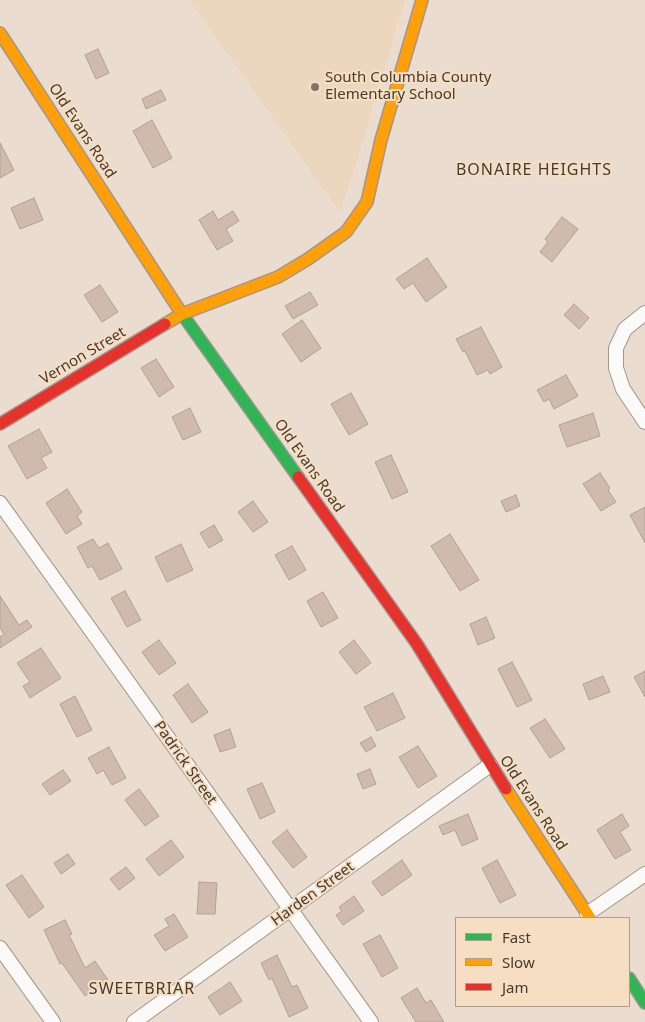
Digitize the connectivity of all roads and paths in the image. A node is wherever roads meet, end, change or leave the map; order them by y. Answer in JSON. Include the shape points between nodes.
{"nodes":[{"id":1,"x":422,"y":0,"type":"edge"},
{"id":2,"x":0,"y":33,"type":"edge"},
{"id":3,"x":645,"y":313,"type":"edge"},
{"id":4,"x":182,"y":314,"type":"junction"},
{"id":5,"x":645,"y":422,"type":"edge"},
{"id":6,"x":0,"y":424,"type":"edge"},
{"id":7,"x":0,"y":504,"type":"edge"},
{"id":8,"x":490,"y":764,"type":"junction"},
{"id":9,"x":645,"y":874,"type":"edge"},
{"id":10,"x":290,"y":911,"type":"junction"},
{"id":11,"x":588,"y":916,"type":"edge"},
{"id":12,"x":0,"y":948,"type":"edge"},
{"id":13,"x":630,"y":980,"type":"edge"},
{"id":14,"x":645,"y":1003,"type":"edge"},
{"id":15,"x":53,"y":1022,"type":"edge"},
{"id":16,"x":134,"y":1022,"type":"edge"},
{"id":17,"x":371,"y":1022,"type":"edge"}],
"edges":[{"from":1,"to":4,"type":"street","name":"Vernon Street","via":[[381,140],[367,202],[346,232],[278,278]]},
{"from":2,"to":4,"type":"street","name":"Old Evans Road"},
{"from":3,"to":5,"type":"street","via":[[625,329],[616,348],[616,368],[622,389]]},
{"from":4,"to":6,"type":"street","name":"Vernon Street"},
{"from":4,"to":8,"type":"street","name":"Old Evans Road","via":[[417,644]]},
{"from":7,"to":10,"type":"street","name":"Padrick Street"},
{"from":8,"to":10,"type":"street","name":"Harden Street"},
{"from":8,"to":11,"type":"street","name":"Old Evans Road"},
{"from":9,"to":11,"type":"street"},
{"from":10,"to":16,"type":"street","name":"Harden Street"},
{"from":10,"to":17,"type":"street","name":"Padrick Street"},
{"from":12,"to":15,"type":"street"},
{"from":13,"to":14,"type":"street"}]}
